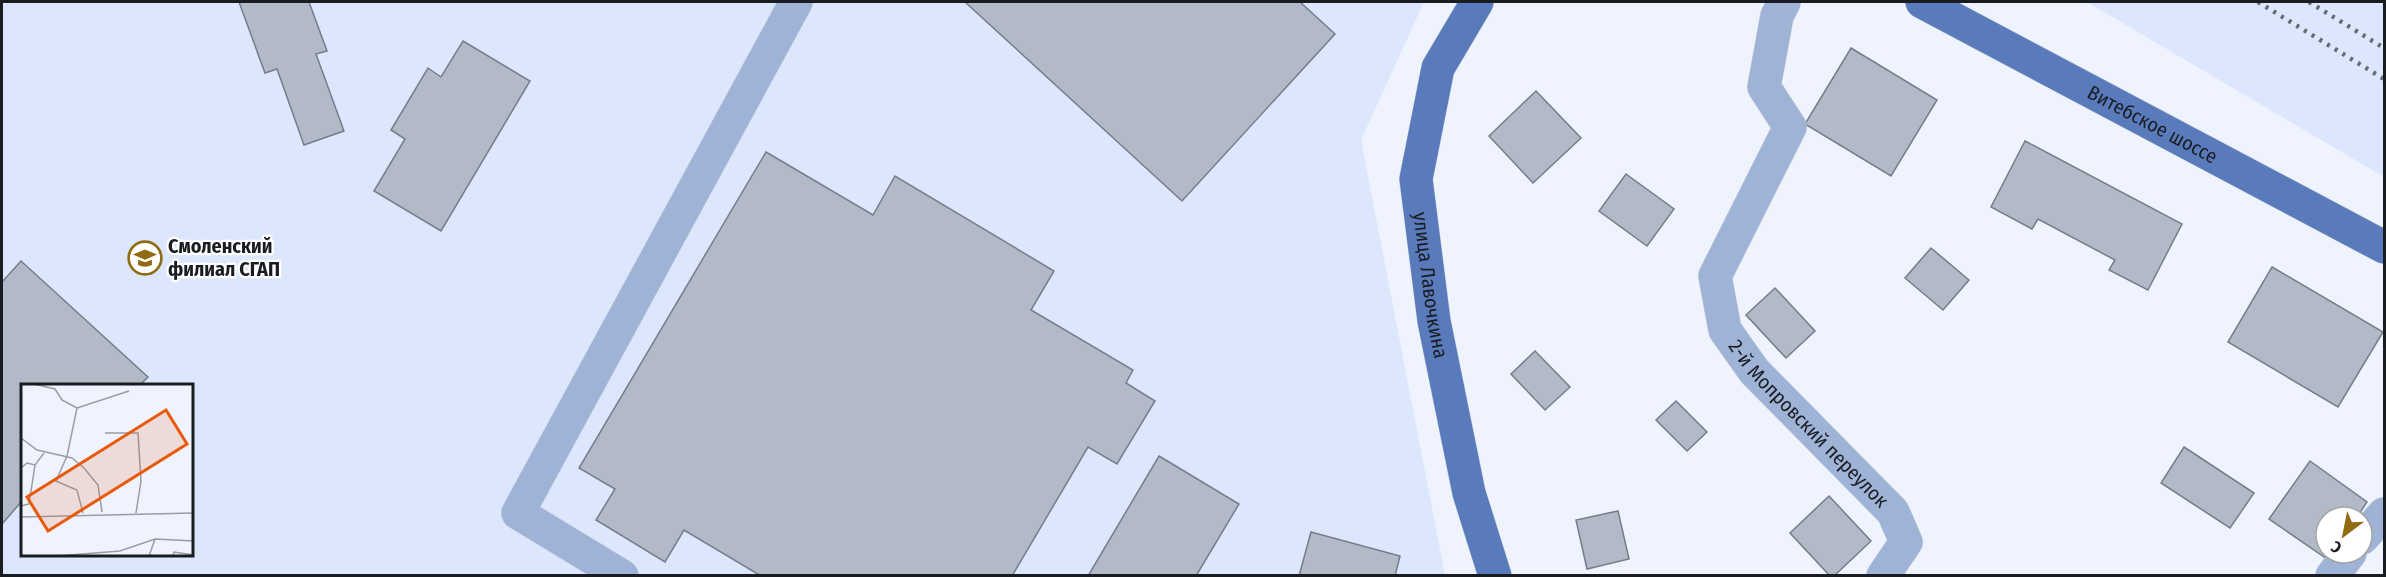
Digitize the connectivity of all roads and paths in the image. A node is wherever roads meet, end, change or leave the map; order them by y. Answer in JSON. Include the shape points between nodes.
{"nodes":[{"id":1,"x":796,"y":2,"type":"edge"},
{"id":2,"x":1477,"y":2,"type":"edge"},
{"id":3,"x":1784,"y":2,"type":"edge"},
{"id":4,"x":1922,"y":2,"type":"edge"},
{"id":5,"x":2385,"y":247,"type":"edge"},
{"id":6,"x":2385,"y":514,"type":"edge"},
{"id":7,"x":2374,"y":525,"type":"edge"},
{"id":8,"x":622,"y":576,"type":"edge"},
{"id":9,"x":1495,"y":576,"type":"edge"},
{"id":10,"x":1883,"y":576,"type":"edge"}],
"edges":[{"from":1,"to":8,"type":"street","via":[[518,513]]},
{"from":2,"to":9,"type":"main road","name":"улица Лавочкина","via":[[1438,68],[1416,179],[1434,321],[1469,493]]},
{"from":3,"to":10,"type":"street","name":"2-й Мопровский переулок","via":[[1777,16],[1764,87],[1790,128],[1715,276],[1725,330],[1754,371],[1893,512],[1906,542]]},
{"from":4,"to":5,"type":"main road","name":"Витебское шоссе"},
{"from":6,"to":7,"type":"street"}]}
